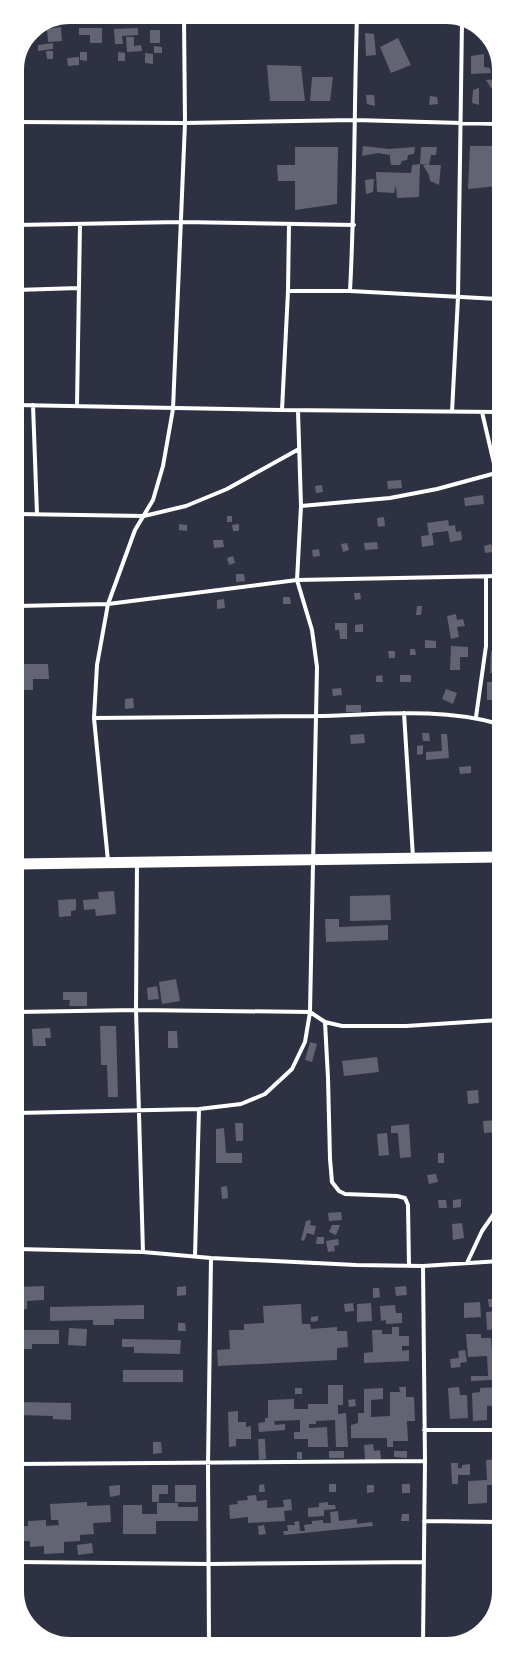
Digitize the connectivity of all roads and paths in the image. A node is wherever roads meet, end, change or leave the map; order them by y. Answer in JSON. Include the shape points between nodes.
{"nodes":[{"id":1,"x":184,"y":23,"type":"edge"},
{"id":2,"x":357,"y":23,"type":"edge"},
{"id":3,"x":462,"y":26,"type":"edge"},
{"id":4,"x":354,"y":120,"type":"junction"},
{"id":5,"x":23,"y":122,"type":"edge"},
{"id":6,"x":185,"y":123,"type":"junction"},
{"id":7,"x":460,"y":123,"type":"junction"},
{"id":8,"x":493,"y":124,"type":"edge"},
{"id":9,"x":181,"y":222,"type":"junction"},
{"id":10,"x":80,"y":224,"type":"junction"},
{"id":11,"x":289,"y":224,"type":"junction"},
{"id":12,"x":23,"y":225,"type":"edge"},
{"id":13,"x":354,"y":225,"type":"junction"},
{"id":14,"x":79,"y":288,"type":"junction"},
{"id":15,"x":23,"y":290,"type":"edge"},
{"id":16,"x":288,"y":291,"type":"junction"},
{"id":17,"x":350,"y":291,"type":"junction"},
{"id":18,"x":458,"y":297,"type":"junction"},
{"id":19,"x":493,"y":299,"type":"edge"},
{"id":20,"x":23,"y":405,"type":"edge"},
{"id":21,"x":33,"y":405,"type":"junction"},
{"id":22,"x":77,"y":406,"type":"junction"},
{"id":23,"x":174,"y":409,"type":"junction"},
{"id":24,"x":282,"y":410,"type":"junction"},
{"id":25,"x":298,"y":410,"type":"junction"},
{"id":26,"x":452,"y":412,"type":"junction"},
{"id":27,"x":482,"y":412,"type":"junction"},
{"id":28,"x":493,"y":412,"type":"edge"},
{"id":29,"x":299,"y":449,"type":"junction"},
{"id":30,"x":493,"y":460,"type":"edge"},
{"id":31,"x":493,"y":474,"type":"edge"},
{"id":32,"x":301,"y":506,"type":"junction"},
{"id":33,"x":23,"y":514,"type":"edge"},
{"id":34,"x":37,"y":514,"type":"junction"},
{"id":35,"x":144,"y":516,"type":"junction"},
{"id":36,"x":493,"y":576,"type":"edge"},
{"id":37,"x":486,"y":577,"type":"junction"},
{"id":38,"x":297,"y":580,"type":"junction"},
{"id":39,"x":108,"y":604,"type":"junction"},
{"id":40,"x":23,"y":606,"type":"edge"},
{"id":41,"x":404,"y":713,"type":"junction"},
{"id":42,"x":316,"y":716,"type":"junction"},
{"id":43,"x":476,"y":717,"type":"junction"},
{"id":44,"x":94,"y":718,"type":"junction"},
{"id":45,"x":493,"y":722,"type":"edge"},
{"id":46,"x":493,"y":857,"type":"edge"},
{"id":47,"x":314,"y":859,"type":"junction"},
{"id":48,"x":413,"y":859,"type":"junction"},
{"id":49,"x":137,"y":862,"type":"junction"},
{"id":50,"x":108,"y":863,"type":"junction"},
{"id":51,"x":23,"y":864,"type":"edge"},
{"id":52,"x":136,"y":1010,"type":"junction"},
{"id":53,"x":23,"y":1012,"type":"edge"},
{"id":54,"x":310,"y":1012,"type":"junction"},
{"id":55,"x":493,"y":1020,"type":"edge"},
{"id":56,"x":325,"y":1022,"type":"junction"},
{"id":57,"x":199,"y":1109,"type":"junction"},
{"id":58,"x":139,"y":1110,"type":"junction"},
{"id":59,"x":23,"y":1113,"type":"edge"},
{"id":60,"x":493,"y":1215,"type":"edge"},
{"id":61,"x":23,"y":1249,"type":"edge"},
{"id":62,"x":143,"y":1252,"type":"junction"},
{"id":63,"x":195,"y":1256,"type":"junction"},
{"id":64,"x":211,"y":1258,"type":"junction"},
{"id":65,"x":493,"y":1261,"type":"edge"},
{"id":66,"x":467,"y":1263,"type":"junction"},
{"id":67,"x":409,"y":1266,"type":"junction"},
{"id":68,"x":423,"y":1266,"type":"junction"},
{"id":69,"x":424,"y":1430,"type":"junction"},
{"id":70,"x":493,"y":1430,"type":"edge"},
{"id":71,"x":425,"y":1461,"type":"junction"},
{"id":72,"x":23,"y":1464,"type":"edge"},
{"id":73,"x":208,"y":1464,"type":"junction"},
{"id":74,"x":424,"y":1521,"type":"junction"},
{"id":75,"x":493,"y":1522,"type":"edge"},
{"id":76,"x":23,"y":1562,"type":"edge"},
{"id":77,"x":424,"y":1562,"type":"junction"},
{"id":78,"x":209,"y":1564,"type":"junction"},
{"id":79,"x":209,"y":1638,"type":"edge"},
{"id":80,"x":423,"y":1638,"type":"edge"}],
"edges":[{"from":1,"to":6,"type":"street"},
{"from":2,"to":4,"type":"street"},
{"from":3,"to":7,"type":"street"},
{"from":4,"to":6,"type":"street"},
{"from":4,"to":7,"type":"street"},
{"from":4,"to":13,"type":"street"},
{"from":5,"to":6,"type":"street"},
{"from":6,"to":9,"type":"street"},
{"from":7,"to":8,"type":"street"},
{"from":7,"to":18,"type":"street"},
{"from":9,"to":10,"type":"street"},
{"from":9,"to":11,"type":"street"},
{"from":9,"to":23,"type":"street"},
{"from":10,"to":12,"type":"street"},
{"from":10,"to":14,"type":"street"},
{"from":11,"to":13,"type":"street"},
{"from":11,"to":16,"type":"street"},
{"from":13,"to":17,"type":"street"},
{"from":14,"to":15,"type":"street"},
{"from":14,"to":22,"type":"street"},
{"from":16,"to":17,"type":"street"},
{"from":16,"to":24,"type":"street"},
{"from":17,"to":18,"type":"street"},
{"from":18,"to":19,"type":"street"},
{"from":18,"to":26,"type":"street"},
{"from":20,"to":21,"type":"street"},
{"from":21,"to":22,"type":"street"},
{"from":21,"to":34,"type":"street"},
{"from":22,"to":23,"type":"street"},
{"from":23,"to":24,"type":"street"},
{"from":23,"to":35,"type":"street","via":[[163,466],[153,500]]},
{"from":24,"to":25,"type":"street"},
{"from":25,"to":26,"type":"street"},
{"from":25,"to":29,"type":"street"},
{"from":26,"to":27,"type":"street"},
{"from":27,"to":28,"type":"street"},
{"from":27,"to":30,"type":"street"},
{"from":29,"to":32,"type":"street"},
{"from":29,"to":35,"type":"street","via":[[227,489],[186,506]]},
{"from":31,"to":32,"type":"street","via":[[390,498]]},
{"from":32,"to":38,"type":"street"},
{"from":33,"to":34,"type":"street"},
{"from":34,"to":35,"type":"street"},
{"from":35,"to":39,"type":"street","via":[[135,530]]},
{"from":36,"to":37,"type":"street"},
{"from":37,"to":38,"type":"street"},
{"from":37,"to":43,"type":"street","via":[[486,646]]},
{"from":38,"to":39,"type":"street"},
{"from":38,"to":42,"type":"street","via":[[312,630],[317,667]]},
{"from":39,"to":40,"type":"street"},
{"from":39,"to":44,"type":"street","via":[[97,665]]},
{"from":41,"to":42,"type":"street"},
{"from":41,"to":43,"type":"street"},
{"from":41,"to":48,"type":"street"},
{"from":42,"to":44,"type":"street"},
{"from":42,"to":47,"type":"street"},
{"from":43,"to":45,"type":"street"},
{"from":44,"to":50,"type":"street"},
{"from":46,"to":48,"type":"highway"},
{"from":47,"to":48,"type":"highway"},
{"from":47,"to":49,"type":"highway"},
{"from":47,"to":54,"type":"street"},
{"from":49,"to":50,"type":"highway"},
{"from":49,"to":52,"type":"street"},
{"from":50,"to":51,"type":"highway"},
{"from":52,"to":53,"type":"street"},
{"from":52,"to":54,"type":"street"},
{"from":52,"to":58,"type":"street"},
{"from":54,"to":56,"type":"street"},
{"from":54,"to":57,"type":"street","via":[[305,1042],[292,1069],[265,1094],[241,1104]]},
{"from":55,"to":56,"type":"street","via":[[406,1026],[342,1026]]},
{"from":56,"to":67,"type":"street","via":[[332,1182],[338,1191],[345,1194],[405,1198],[408,1205]]},
{"from":57,"to":58,"type":"street"},
{"from":57,"to":63,"type":"street"},
{"from":58,"to":59,"type":"street"},
{"from":58,"to":62,"type":"street"},
{"from":60,"to":66,"type":"street","via":[[482,1231]]},
{"from":61,"to":62,"type":"street"},
{"from":62,"to":63,"type":"street"},
{"from":63,"to":64,"type":"street"},
{"from":64,"to":67,"type":"street"},
{"from":64,"to":73,"type":"street"},
{"from":65,"to":66,"type":"street"},
{"from":66,"to":68,"type":"street"},
{"from":67,"to":68,"type":"street"},
{"from":68,"to":69,"type":"street"},
{"from":69,"to":70,"type":"street"},
{"from":69,"to":71,"type":"street"},
{"from":71,"to":73,"type":"street"},
{"from":71,"to":74,"type":"street"},
{"from":72,"to":73,"type":"street"},
{"from":73,"to":78,"type":"street"},
{"from":74,"to":75,"type":"street"},
{"from":74,"to":77,"type":"street"},
{"from":76,"to":78,"type":"street"},
{"from":77,"to":78,"type":"street"},
{"from":77,"to":80,"type":"street"},
{"from":78,"to":79,"type":"street"}]}
